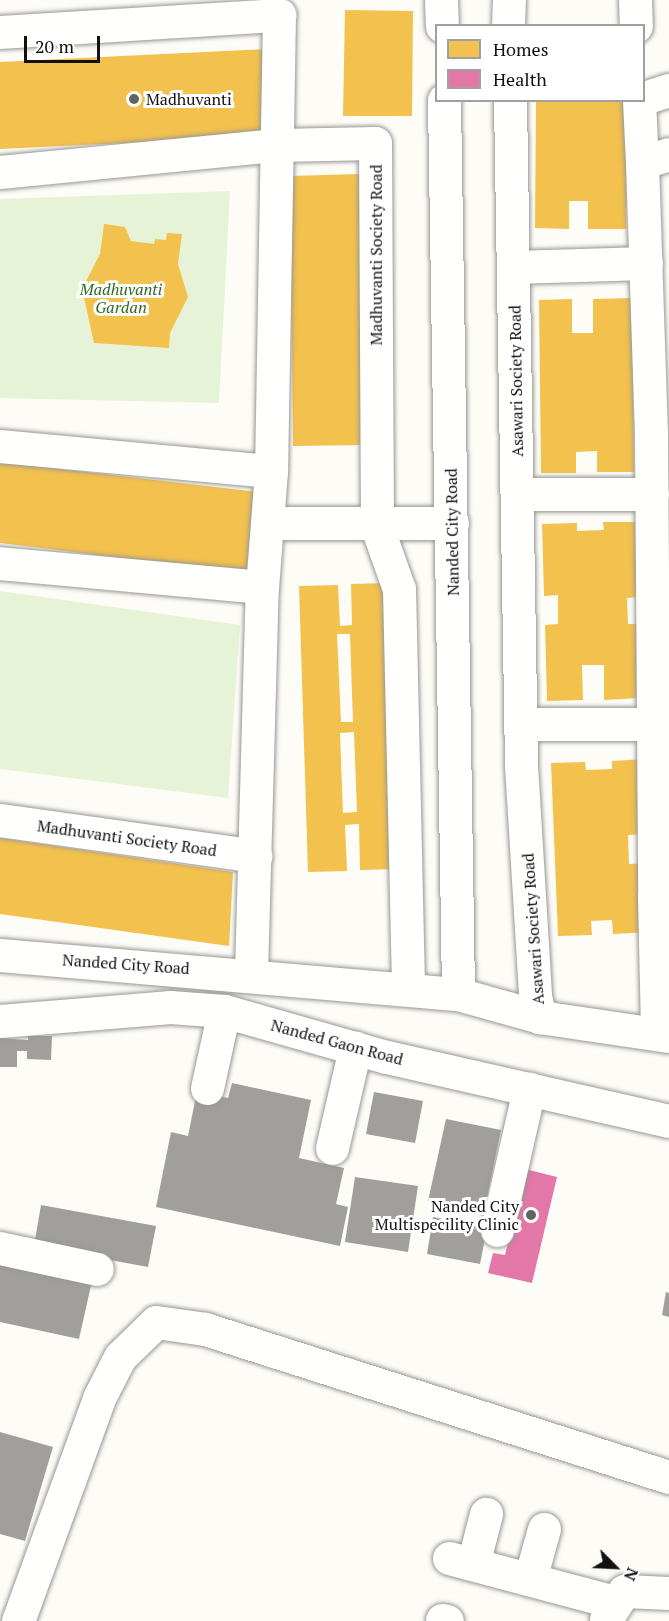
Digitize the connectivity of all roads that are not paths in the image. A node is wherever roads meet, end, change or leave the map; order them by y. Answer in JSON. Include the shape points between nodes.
{"nodes":[{"id":1,"x":441,"y":0,"type":"edge"},
{"id":2,"x":509,"y":0,"type":"edge"},
{"id":3,"x":635,"y":0,"type":"edge"},
{"id":4,"x":442,"y":24,"type":"edge"},
{"id":5,"x":508,"y":24,"type":"edge"},
{"id":6,"x":636,"y":24,"type":"edge"},
{"id":7,"x":0,"y":32,"type":"edge"},
{"id":8,"x":669,"y":90,"type":"edge"},
{"id":9,"x":645,"y":98,"type":"edge"},
{"id":10,"x":444,"y":102,"type":"edge"},
{"id":11,"x":510,"y":102,"type":"edge"},
{"id":12,"x":640,"y":102,"type":"edge"},
{"id":13,"x":277,"y":145,"type":"junction"},
{"id":14,"x":656,"y":159,"type":"edge"},
{"id":15,"x":0,"y":172,"type":"edge"},
{"id":16,"x":645,"y":263,"type":"junction"},
{"id":17,"x":514,"y":267,"type":"junction"},
{"id":18,"x":660,"y":433,"type":"edge"},
{"id":19,"x":0,"y":446,"type":"edge"},
{"id":20,"x":271,"y":471,"type":"junction"},
{"id":21,"x":518,"y":494,"type":"junction"},
{"id":22,"x":652,"y":494,"type":"junction"},
{"id":23,"x":268,"y":523,"type":"junction"},
{"id":24,"x":452,"y":523,"type":"junction"},
{"id":25,"x":377,"y":527,"type":"junction"},
{"id":26,"x":0,"y":563,"type":"edge"},
{"id":27,"x":661,"y":565,"type":"edge"},
{"id":28,"x":262,"y":587,"type":"junction"},
{"id":29,"x":521,"y":724,"type":"junction"},
{"id":30,"x":653,"y":724,"type":"junction"},
{"id":31,"x":0,"y":819,"type":"edge"},
{"id":32,"x":255,"y":856,"type":"junction"},
{"id":33,"x":662,"y":882,"type":"edge"},
{"id":34,"x":0,"y":955,"type":"edge"},
{"id":35,"x":251,"y":973,"type":"junction"},
{"id":36,"x":458,"y":979,"type":"junction"},
{"id":37,"x":408,"y":989,"type":"junction"},
{"id":38,"x":224,"y":1011,"type":"junction"},
{"id":39,"x":540,"y":1017,"type":"junction"},
{"id":40,"x":0,"y":1022,"type":"edge"},
{"id":41,"x":663,"y":1035,"type":"edge"},
{"id":42,"x":355,"y":1048,"type":"junction"},
{"id":43,"x":207,"y":1088,"type":"dead end"},
{"id":44,"x":530,"y":1089,"type":"junction"},
{"id":45,"x":669,"y":1121,"type":"edge"},
{"id":46,"x":332,"y":1148,"type":"dead end"},
{"id":47,"x":497,"y":1230,"type":"dead end"},
{"id":48,"x":0,"y":1248,"type":"edge"},
{"id":49,"x":97,"y":1269,"type":"dead end"},
{"id":50,"x":669,"y":1477,"type":"edge"},
{"id":51,"x":486,"y":1514,"type":"dead end"},
{"id":52,"x":544,"y":1528,"type":"dead end"},
{"id":53,"x":530,"y":1579,"type":"junction"},
{"id":54,"x":669,"y":1593,"type":"edge"},
{"id":55,"x":610,"y":1611,"type":"edge"},
{"id":56,"x":18,"y":1621,"type":"edge"}],
"edges":[{"from":1,"to":4,"type":"street"},
{"from":2,"to":5,"type":"street"},
{"from":3,"to":6,"type":"street"},
{"from":7,"to":13,"type":"street","via":[[279,15]]},
{"from":8,"to":9,"type":"street"},
{"from":10,"to":24,"type":"street","name":"Nanded City Road"},
{"from":11,"to":17,"type":"street","name":"Asawari Society Road"},
{"from":12,"to":14,"type":"street","name":"Asawari Society Road"},
{"from":13,"to":15,"type":"street","name":"Madhuvanti Society Road"},
{"from":13,"to":20,"type":"street"},
{"from":13,"to":25,"type":"street","name":"Madhuvanti Society Road","via":[[375,143]]},
{"from":14,"to":16,"type":"street","name":"Asawari Society Road"},
{"from":16,"to":17,"type":"street"},
{"from":16,"to":18,"type":"street","name":"Asawari Society Road"},
{"from":17,"to":21,"type":"street","name":"Asawari Society Road"},
{"from":18,"to":22,"type":"street","name":"Asawari Society Road"},
{"from":19,"to":20,"type":"street"},
{"from":20,"to":23,"type":"street"},
{"from":21,"to":22,"type":"street"},
{"from":21,"to":29,"type":"street","name":"Asawari Society Road"},
{"from":22,"to":27,"type":"street","name":"Asawari Society Road"},
{"from":23,"to":25,"type":"street"},
{"from":23,"to":28,"type":"street"},
{"from":24,"to":25,"type":"street"},
{"from":24,"to":36,"type":"street","name":"Nanded City Road"},
{"from":25,"to":37,"type":"street","via":[[399,589]]},
{"from":26,"to":28,"type":"street"},
{"from":27,"to":30,"type":"street","name":"Asawari Society Road"},
{"from":28,"to":32,"type":"street"},
{"from":29,"to":30,"type":"street"},
{"from":29,"to":39,"type":"street","name":"Asawari Society Road"},
{"from":30,"to":33,"type":"street","name":"Asawari Society Road"},
{"from":31,"to":32,"type":"street","name":"Madhuvanti Society Road"},
{"from":32,"to":35,"type":"street"},
{"from":33,"to":41,"type":"street","name":"Asawari Society Road"},
{"from":34,"to":35,"type":"street","name":"Nanded City Road"},
{"from":35,"to":37,"type":"street","name":"Nanded City Road"},
{"from":36,"to":37,"type":"street","name":"Nanded City Road"},
{"from":36,"to":39,"type":"street","name":"Nanded City Road"},
{"from":38,"to":40,"type":"street","name":"Nanded Gaon Road","via":[[170,1007]]},
{"from":38,"to":42,"type":"street","name":"Nanded Gaon Road"},
{"from":38,"to":43,"type":"street"},
{"from":39,"to":41,"type":"street","name":"Asawari Society Road"},
{"from":42,"to":44,"type":"street","name":"Nanded Gaon Road"},
{"from":42,"to":46,"type":"street"},
{"from":44,"to":45,"type":"street","name":"Nanded Gaon Road"},
{"from":44,"to":47,"type":"street"},
{"from":48,"to":49,"type":"street"},
{"from":50,"to":56,"type":"street","via":[[205,1329],[156,1322],[127,1348],[100,1396]]},
{"from":51,"to":53,"type":"street","via":[[461,1561]]},
{"from":52,"to":53,"type":"street"},
{"from":53,"to":55,"type":"street"},
{"from":54,"to":55,"type":"street","via":[[624,1591]]}]}
